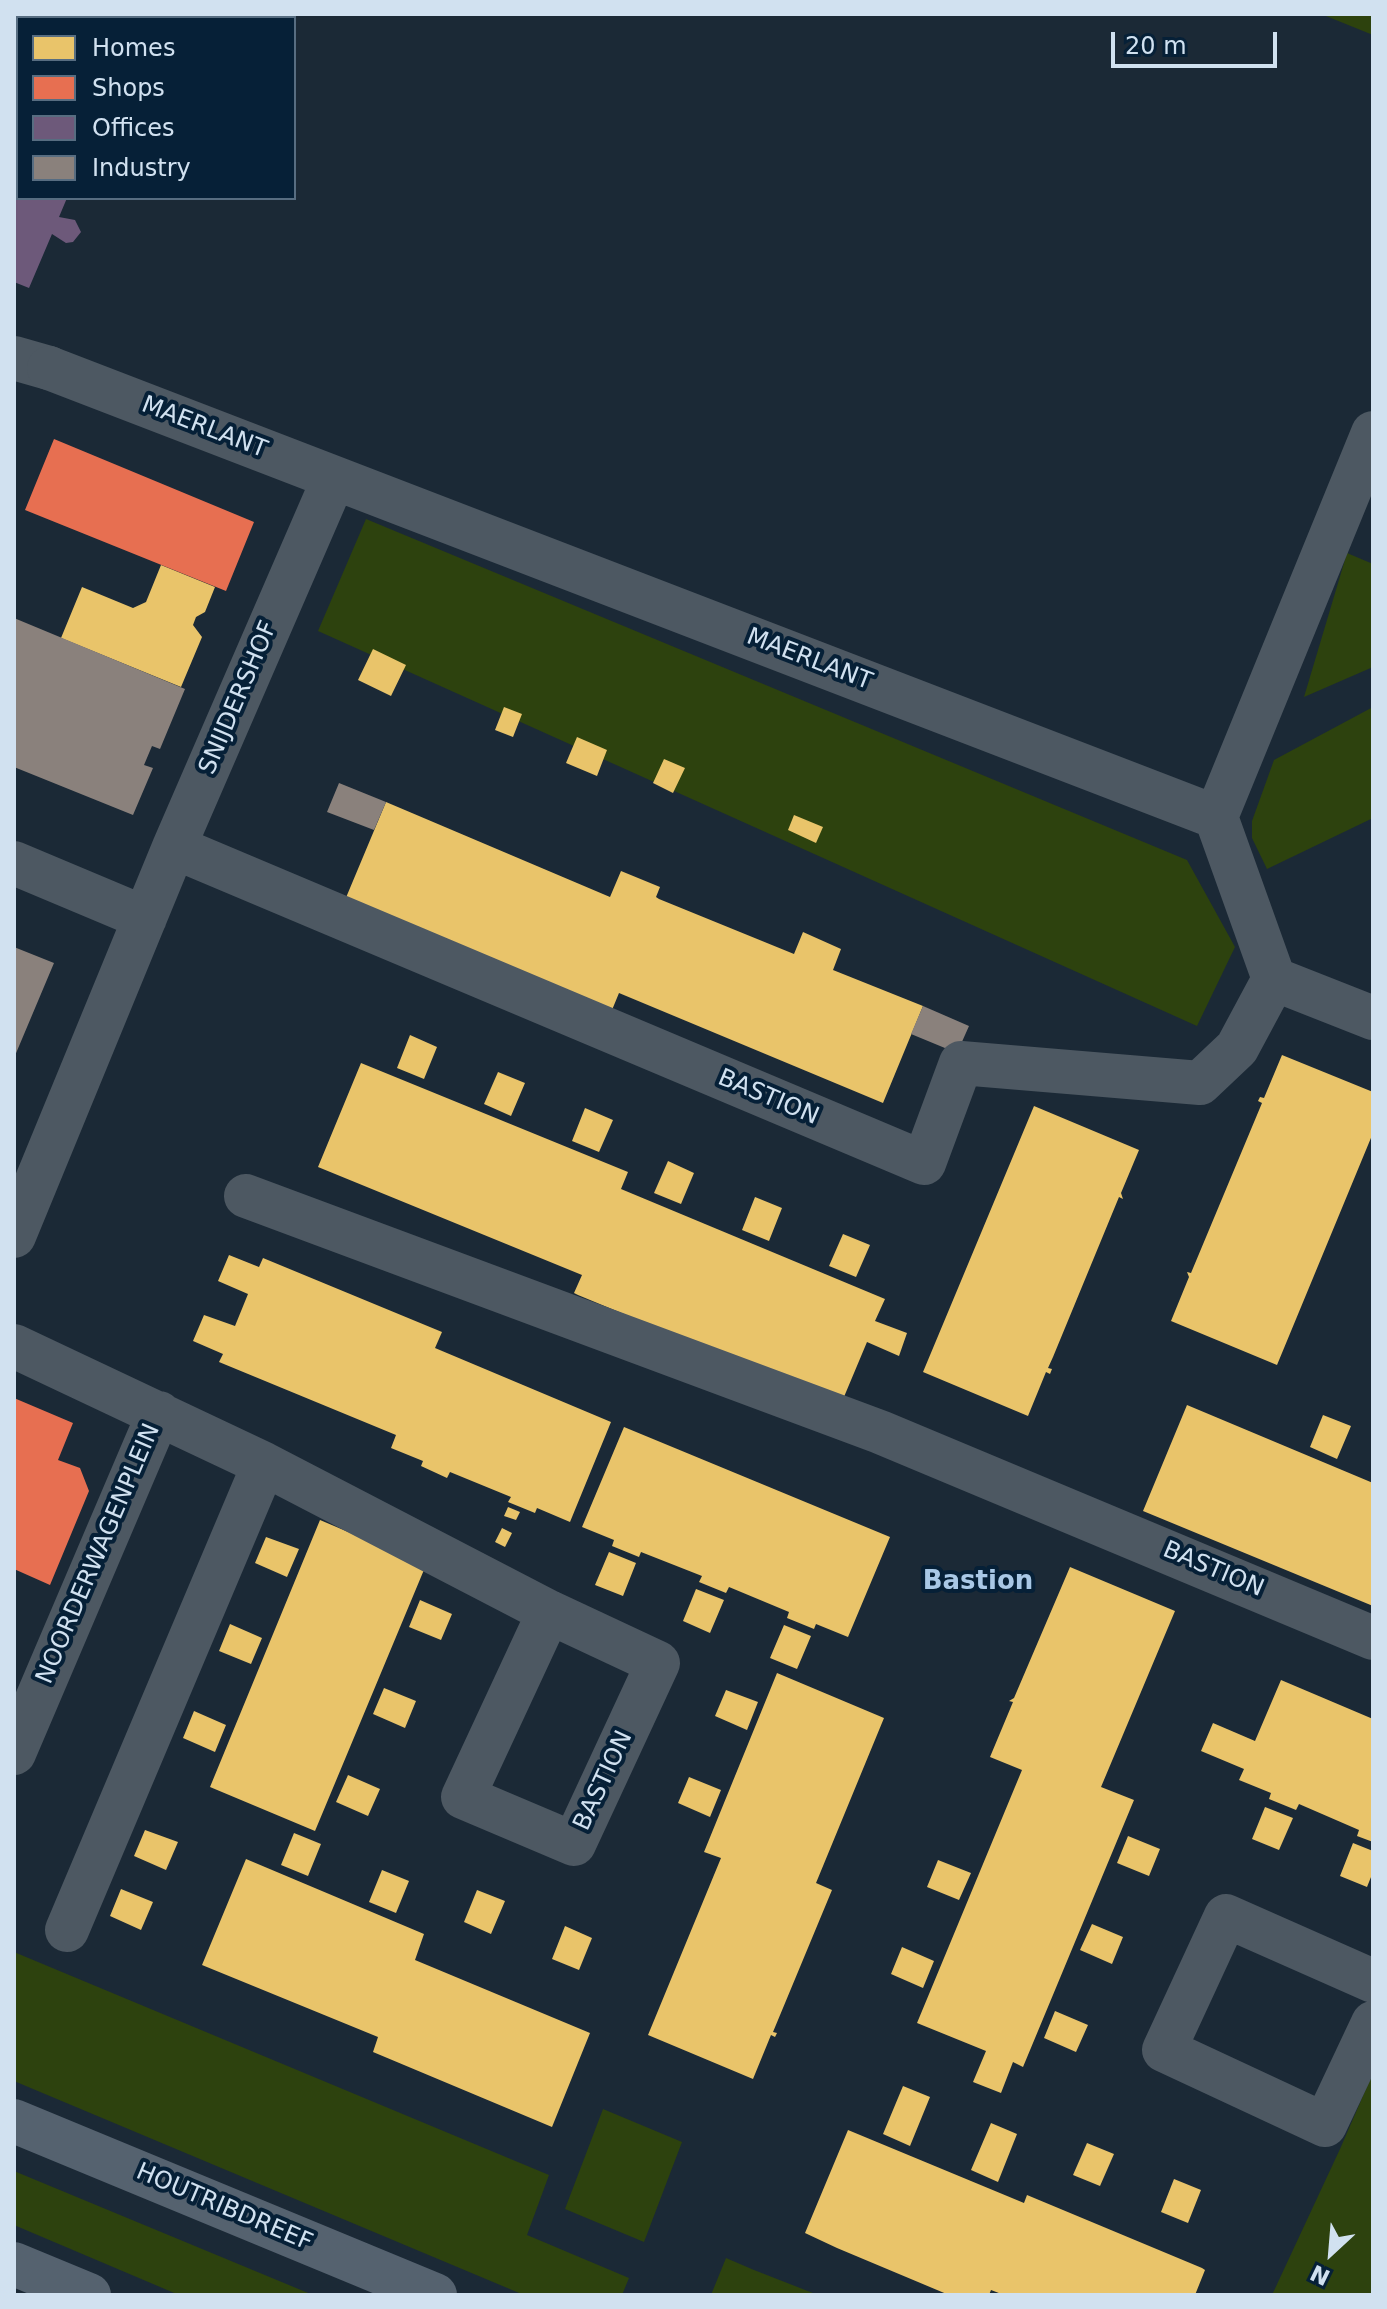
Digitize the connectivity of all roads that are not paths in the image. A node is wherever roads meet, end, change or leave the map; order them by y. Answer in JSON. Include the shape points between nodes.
{"nodes":[{"id":1,"x":32,"y":363,"type":"edge"},
{"id":2,"x":1373,"y":433,"type":"edge"},
{"id":3,"x":334,"y":478,"type":"junction"},
{"id":4,"x":1216,"y":817,"type":"junction"},
{"id":5,"x":174,"y":847,"type":"junction"},
{"id":6,"x":14,"y":863,"type":"edge"},
{"id":7,"x":145,"y":918,"type":"junction"},
{"id":8,"x":1274,"y":979,"type":"junction"},
{"id":9,"x":1373,"y":1018,"type":"edge"},
{"id":10,"x":246,"y":1196,"type":"dead end"},
{"id":11,"x":14,"y":1236,"type":"edge"},
{"id":12,"x":14,"y":1346,"type":"edge"},
{"id":13,"x":159,"y":1413,"type":"junction"},
{"id":14,"x":264,"y":1464,"type":"junction"},
{"id":15,"x":549,"y":1612,"type":"junction"},
{"id":16,"x":1373,"y":1638,"type":"edge"},
{"id":17,"x":14,"y":1753,"type":"edge"},
{"id":18,"x":67,"y":1930,"type":"dead end"},
{"id":19,"x":1373,"y":1981,"type":"edge"},
{"id":20,"x":1373,"y":2023,"type":"edge"},
{"id":21,"x":14,"y":2121,"type":"edge"},
{"id":22,"x":14,"y":2264,"type":"edge"},
{"id":23,"x":89,"y":2295,"type":"edge"},
{"id":24,"x":435,"y":2295,"type":"edge"}],
"edges":[{"from":1,"to":3,"type":"street","name":"MAERLANT"},
{"from":2,"to":4,"type":"street"},
{"from":3,"to":4,"type":"street","name":"MAERLANT"},
{"from":3,"to":5,"type":"street","name":"SNIJDERSHOF"},
{"from":4,"to":8,"type":"street"},
{"from":5,"to":7,"type":"street","name":"SNIJDERSHOF"},
{"from":5,"to":8,"type":"street","name":"BASTION","via":[[924,1163],[961,1063],[1200,1083],[1237,1048]]},
{"from":6,"to":7,"type":"street"},
{"from":7,"to":11,"type":"street","name":"SNIJDERSHOF"},
{"from":8,"to":9,"type":"street"},
{"from":10,"to":16,"type":"street","name":"BASTION","via":[[880,1432]]},
{"from":12,"to":13,"type":"street","name":"NOORDERWAGENPLEIN"},
{"from":13,"to":14,"type":"street","name":"BASTION"},
{"from":13,"to":17,"type":"street","name":"NOORDERWAGENPLEIN"},
{"from":14,"to":15,"type":"street","name":"BASTION"},
{"from":14,"to":18,"type":"street"},
{"from":15,"to":15,"type":"street","name":"BASTION","via":[[658,1663],[574,1844],[463,1797]]},
{"from":19,"to":20,"type":"street","via":[[1226,1916],[1164,2050],[1325,2125]]},
{"from":21,"to":24,"type":"main road","name":"HOUTRIBDREEF"},
{"from":22,"to":23,"type":"main road"}]}
